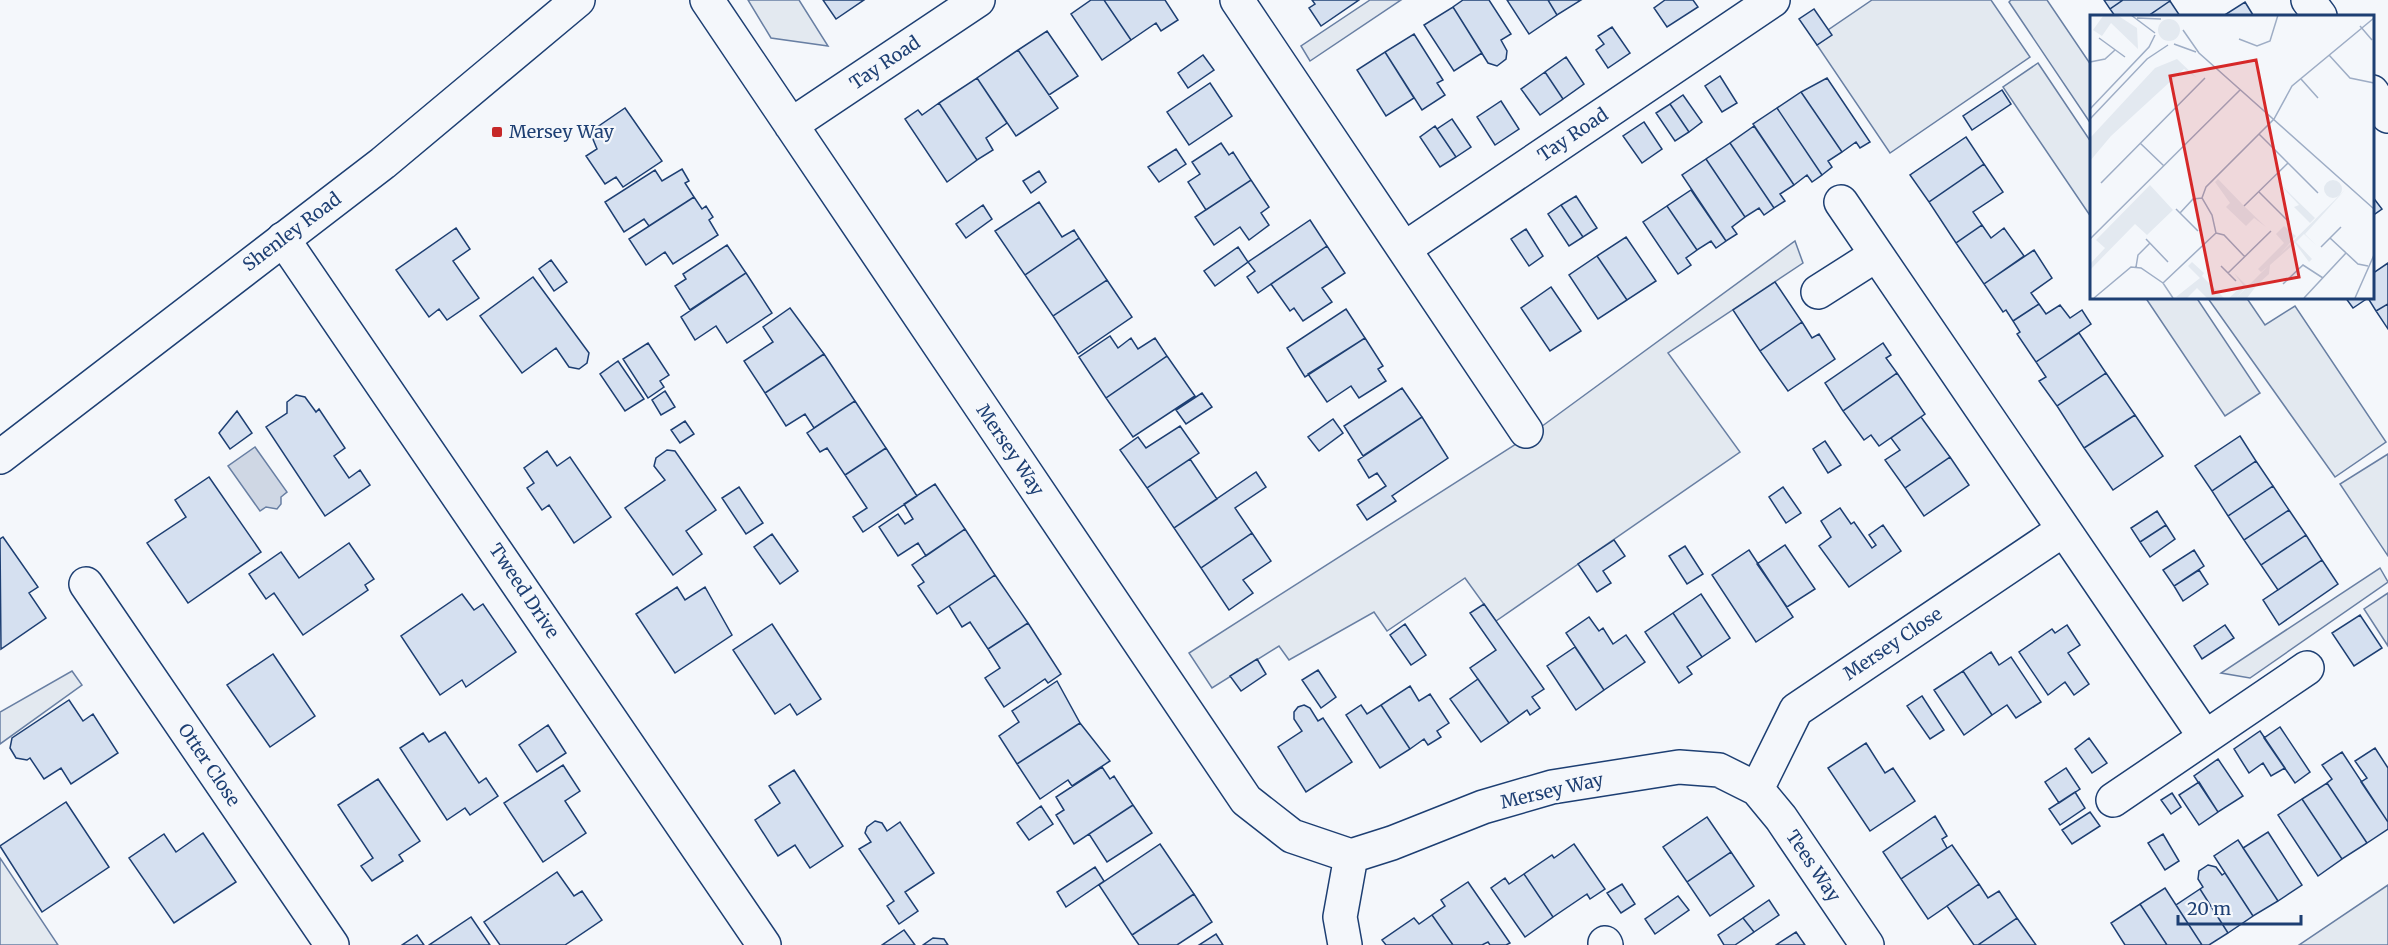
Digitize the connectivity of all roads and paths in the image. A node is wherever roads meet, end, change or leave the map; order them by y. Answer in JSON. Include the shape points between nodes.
{"nodes":[{"id":1,"x":578,"y":0,"type":"edge"},
{"id":2,"x":707,"y":0,"type":"edge"},
{"id":3,"x":978,"y":0,"type":"edge"},
{"id":4,"x":1237,"y":0,"type":"edge"},
{"id":5,"x":1773,"y":0,"type":"edge"},
{"id":6,"x":2308,"y":0,"type":"edge"},
{"id":7,"x":1735,"y":10,"type":"edge"},
{"id":8,"x":2319,"y":15,"type":"edge"},
{"id":9,"x":2373,"y":94,"type":"edge"},
{"id":10,"x":2388,"y":116,"type":"edge"},
{"id":11,"x":791,"y":125,"type":"junction"},
{"id":12,"x":1841,"y":202,"type":"dead end"},
{"id":13,"x":284,"y":239,"type":"junction"},
{"id":14,"x":1404,"y":249,"type":"junction"},
{"id":15,"x":1876,"y":255,"type":"junction"},
{"id":16,"x":1818,"y":292,"type":"dead end"},
{"id":17,"x":1526,"y":431,"type":"dead end"},
{"id":18,"x":0,"y":456,"type":"edge"},
{"id":19,"x":2063,"y":530,"type":"junction"},
{"id":20,"x":86,"y":584,"type":"dead end"},
{"id":21,"x":2307,"y":668,"type":"dead end"},
{"id":22,"x":2205,"y":737,"type":"junction"},
{"id":23,"x":1757,"y":789,"type":"junction"},
{"id":24,"x":2113,"y":800,"type":"dead end"},
{"id":25,"x":1351,"y":856,"type":"junction"},
{"id":26,"x":332,"y":945,"type":"edge"},
{"id":27,"x":764,"y":945,"type":"edge"},
{"id":28,"x":1345,"y":945,"type":"edge"},
{"id":29,"x":1867,"y":945,"type":"edge"}],
"edges":[{"from":1,"to":13,"type":"street","name":"Shenley Road","via":[[383,163]]},
{"from":2,"to":11,"type":"street","name":"Mersey Way"},
{"from":3,"to":11,"type":"street","name":"Tay Road"},
{"from":4,"to":14,"type":"street"},
{"from":5,"to":7,"type":"street","name":"Tay Road"},
{"from":6,"to":8,"type":"street"},
{"from":7,"to":14,"type":"street","name":"Tay Road"},
{"from":9,"to":10,"type":"street"},
{"from":11,"to":25,"type":"street","name":"Mersey Way","via":[[1246,800],[1292,836]]},
{"from":12,"to":15,"type":"street"},
{"from":13,"to":18,"type":"street","name":"Shenley Road"},
{"from":13,"to":27,"type":"street","name":"Tweed Drive"},
{"from":14,"to":17,"type":"street"},
{"from":15,"to":16,"type":"street"},
{"from":15,"to":19,"type":"street"},
{"from":19,"to":22,"type":"street"},
{"from":19,"to":23,"type":"street","name":"Mersey Close","via":[[1796,710]]},
{"from":20,"to":26,"type":"street","name":"Otter Close"},
{"from":21,"to":22,"type":"street"},
{"from":22,"to":24,"type":"street"},
{"from":23,"to":25,"type":"street","name":"Mersey Way","via":[[1719,770],[1679,767],[1563,785],[1483,807]]},
{"from":23,"to":29,"type":"street","name":"Tees Way"},
{"from":25,"to":28,"type":"street","via":[[1340,917]]}]}
